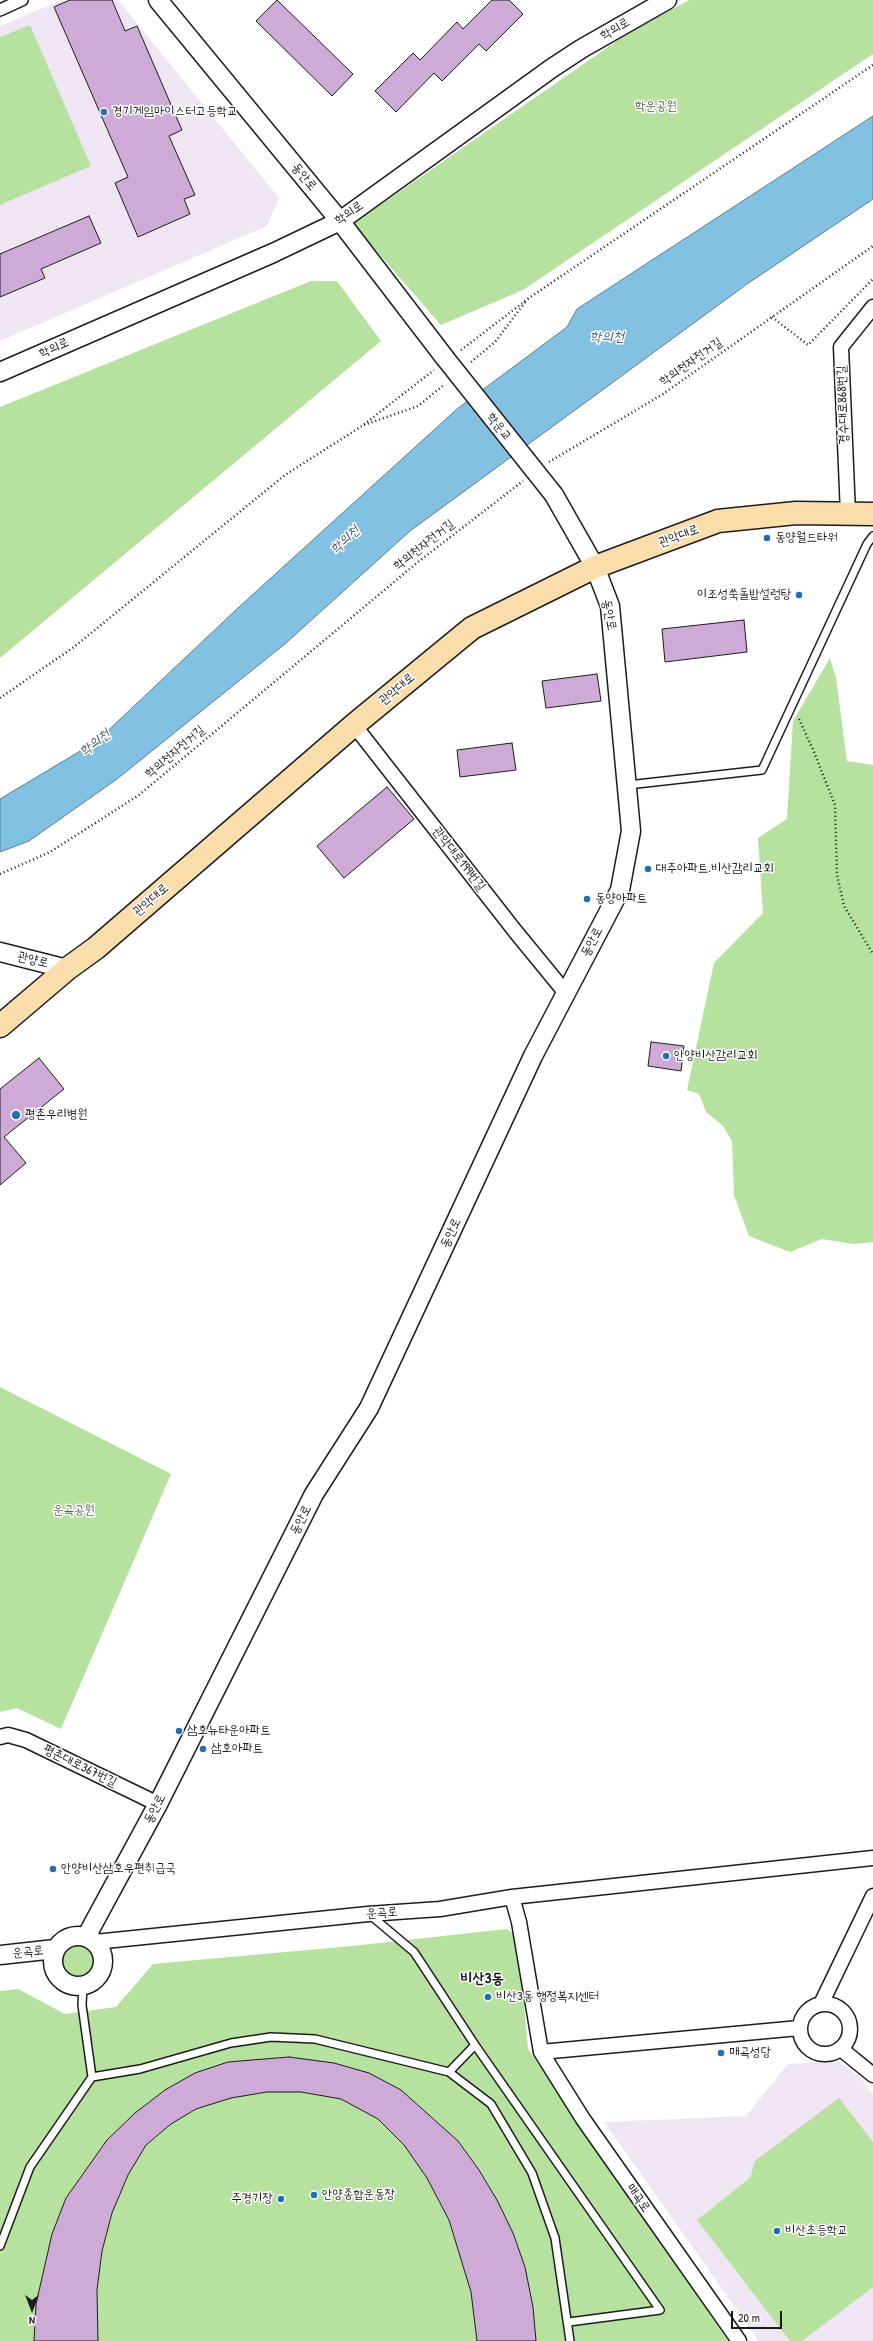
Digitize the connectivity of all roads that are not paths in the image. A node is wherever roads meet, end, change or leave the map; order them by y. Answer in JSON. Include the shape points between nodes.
{"nodes":[{"id":1,"x":22,"y":0,"type":"edge"},
{"id":2,"x":158,"y":0,"type":"edge"},
{"id":3,"x":667,"y":0,"type":"edge"},
{"id":4,"x":0,"y":10,"type":"edge"},
{"id":5,"x":340,"y":221,"type":"junction"},
{"id":6,"x":873,"y":307,"type":"edge"},
{"id":7,"x":448,"y":358,"type":"joint"},
{"id":8,"x":0,"y":372,"type":"edge"},
{"id":9,"x":554,"y":495,"type":"joint"},
{"id":10,"x":848,"y":514,"type":"junction"},
{"id":11,"x":873,"y":514,"type":"edge"},
{"id":12,"x":873,"y":536,"type":"edge"},
{"id":13,"x":595,"y":567,"type":"junction"},
{"id":14,"x":354,"y":725,"type":"junction"},
{"id":15,"x":628,"y":785,"type":"junction"},
{"id":16,"x":0,"y":952,"type":"edge"},
{"id":17,"x":66,"y":968,"type":"junction"},
{"id":18,"x":565,"y":992,"type":"junction"},
{"id":19,"x":0,"y":1026,"type":"edge"},
{"id":20,"x":0,"y":1737,"type":"edge"},
{"id":21,"x":158,"y":1804,"type":"junction"},
{"id":22,"x":873,"y":1858,"type":"edge"},
{"id":23,"x":873,"y":1896,"type":"edge"},
{"id":24,"x":512,"y":1898,"type":"junction"},
{"id":25,"x":368,"y":1914,"type":"junction"},
{"id":26,"x":91,"y":1939,"type":"junction"},
{"id":27,"x":56,"y":1949,"type":"junction"},
{"id":28,"x":0,"y":1955,"type":"edge"},
{"id":29,"x":84,"y":1986,"type":"junction"},
{"id":30,"x":821,"y":2004,"type":"junction"},
{"id":31,"x":799,"y":2028,"type":"junction"},
{"id":32,"x":475,"y":2045,"type":"junction"},
{"id":33,"x":841,"y":2049,"type":"junction"},
{"id":34,"x":541,"y":2052,"type":"junction"},
{"id":35,"x":449,"y":2072,"type":"junction"},
{"id":36,"x":873,"y":2075,"type":"edge"},
{"id":37,"x":92,"y":2077,"type":"junction"},
{"id":38,"x":0,"y":2246,"type":"edge"},
{"id":39,"x":569,"y":2322,"type":"junction"},
{"id":40,"x":570,"y":2341,"type":"edge"},
{"id":41,"x":739,"y":2341,"type":"edge"}],
"edges":[{"from":1,"to":4,"type":"street"},
{"from":2,"to":5,"type":"street","name":"동안로"},
{"from":3,"to":5,"type":"street","name":"학의로","via":[[580,49]]},
{"from":5,"to":7,"type":"street","name":"동안로"},
{"from":5,"to":8,"type":"street","name":"학의로","via":[[273,253]]},
{"from":6,"to":10,"type":"street","name":"경수대로868번길","via":[[841,348]]},
{"from":7,"to":9,"type":"street","name":"학운교","bridge":true},
{"from":9,"to":13,"type":"street","name":"동안로"},
{"from":10,"to":11,"type":"main road","name":"관악대로"},
{"from":10,"to":13,"type":"main road","name":"관악대로","via":[[796,513],[718,522]]},
{"from":12,"to":15,"type":"lane","via":[[762,770]]},
{"from":13,"to":14,"type":"main road","name":"관악대로","via":[[472,628]]},
{"from":13,"to":15,"type":"street","name":"동안로","via":[[610,606]]},
{"from":14,"to":17,"type":"main road","name":"관악대로","via":[[96,948]]},
{"from":14,"to":18,"type":"street","name":"관악대로199번길"},
{"from":15,"to":18,"type":"street","name":"동안로","via":[[631,831],[620,890]]},
{"from":16,"to":17,"type":"street","name":"관양로"},
{"from":17,"to":19,"type":"main road","name":"관악대로"},
{"from":18,"to":21,"type":"street","name":"동안로","via":[[369,1408],[314,1494]]},
{"from":20,"to":21,"type":"street","name":"평촌대로367번길","via":[[8,1735],[26,1740]]},
{"from":21,"to":26,"type":"street","name":"동안로"},
{"from":22,"to":24,"type":"street","name":"운곡로"},
{"from":23,"to":30,"type":"street"},
{"from":24,"to":25,"type":"street","name":"운곡로"},
{"from":24,"to":34,"type":"street","via":[[519,1922]]},
{"from":25,"to":26,"type":"street","name":"운곡로"},
{"from":25,"to":32,"type":"lane","via":[[414,1952]]},
{"from":26,"to":27,"type":"street","via":[[74,1936],[63,1940]]},
{"from":26,"to":29,"type":"street","via":[[102,1950],[104,1962],[101,1973],[94,1982]]},
{"from":27,"to":28,"type":"street","name":"운곡로"},
{"from":27,"to":29,"type":"street","via":[[52,1961],[58,1976],[72,1986]]},
{"from":29,"to":37,"type":"lane","via":[[82,2005]]},
{"from":30,"to":31,"type":"street","via":[[810,2008],[802,2017]]},
{"from":30,"to":33,"type":"street","via":[[833,2005],[849,2018],[851,2030],[848,2041]]},
{"from":31,"to":33,"type":"street","via":[[808,2049],[819,2054],[830,2054]]},
{"from":31,"to":34,"type":"street"},
{"from":32,"to":35,"type":"lane"},
{"from":32,"to":39,"type":"lane","via":[[660,2310]]},
{"from":33,"to":36,"type":"street"},
{"from":34,"to":41,"type":"street","name":"매곡로","via":[[583,2119]]},
{"from":35,"to":37,"type":"lane","via":[[315,2039],[271,2037],[231,2043],[140,2069]]},
{"from":35,"to":39,"type":"lane","via":[[491,2104],[532,2173],[555,2238]]},
{"from":37,"to":38,"type":"lane","via":[[30,2167]]},
{"from":39,"to":40,"type":"lane"}]}
